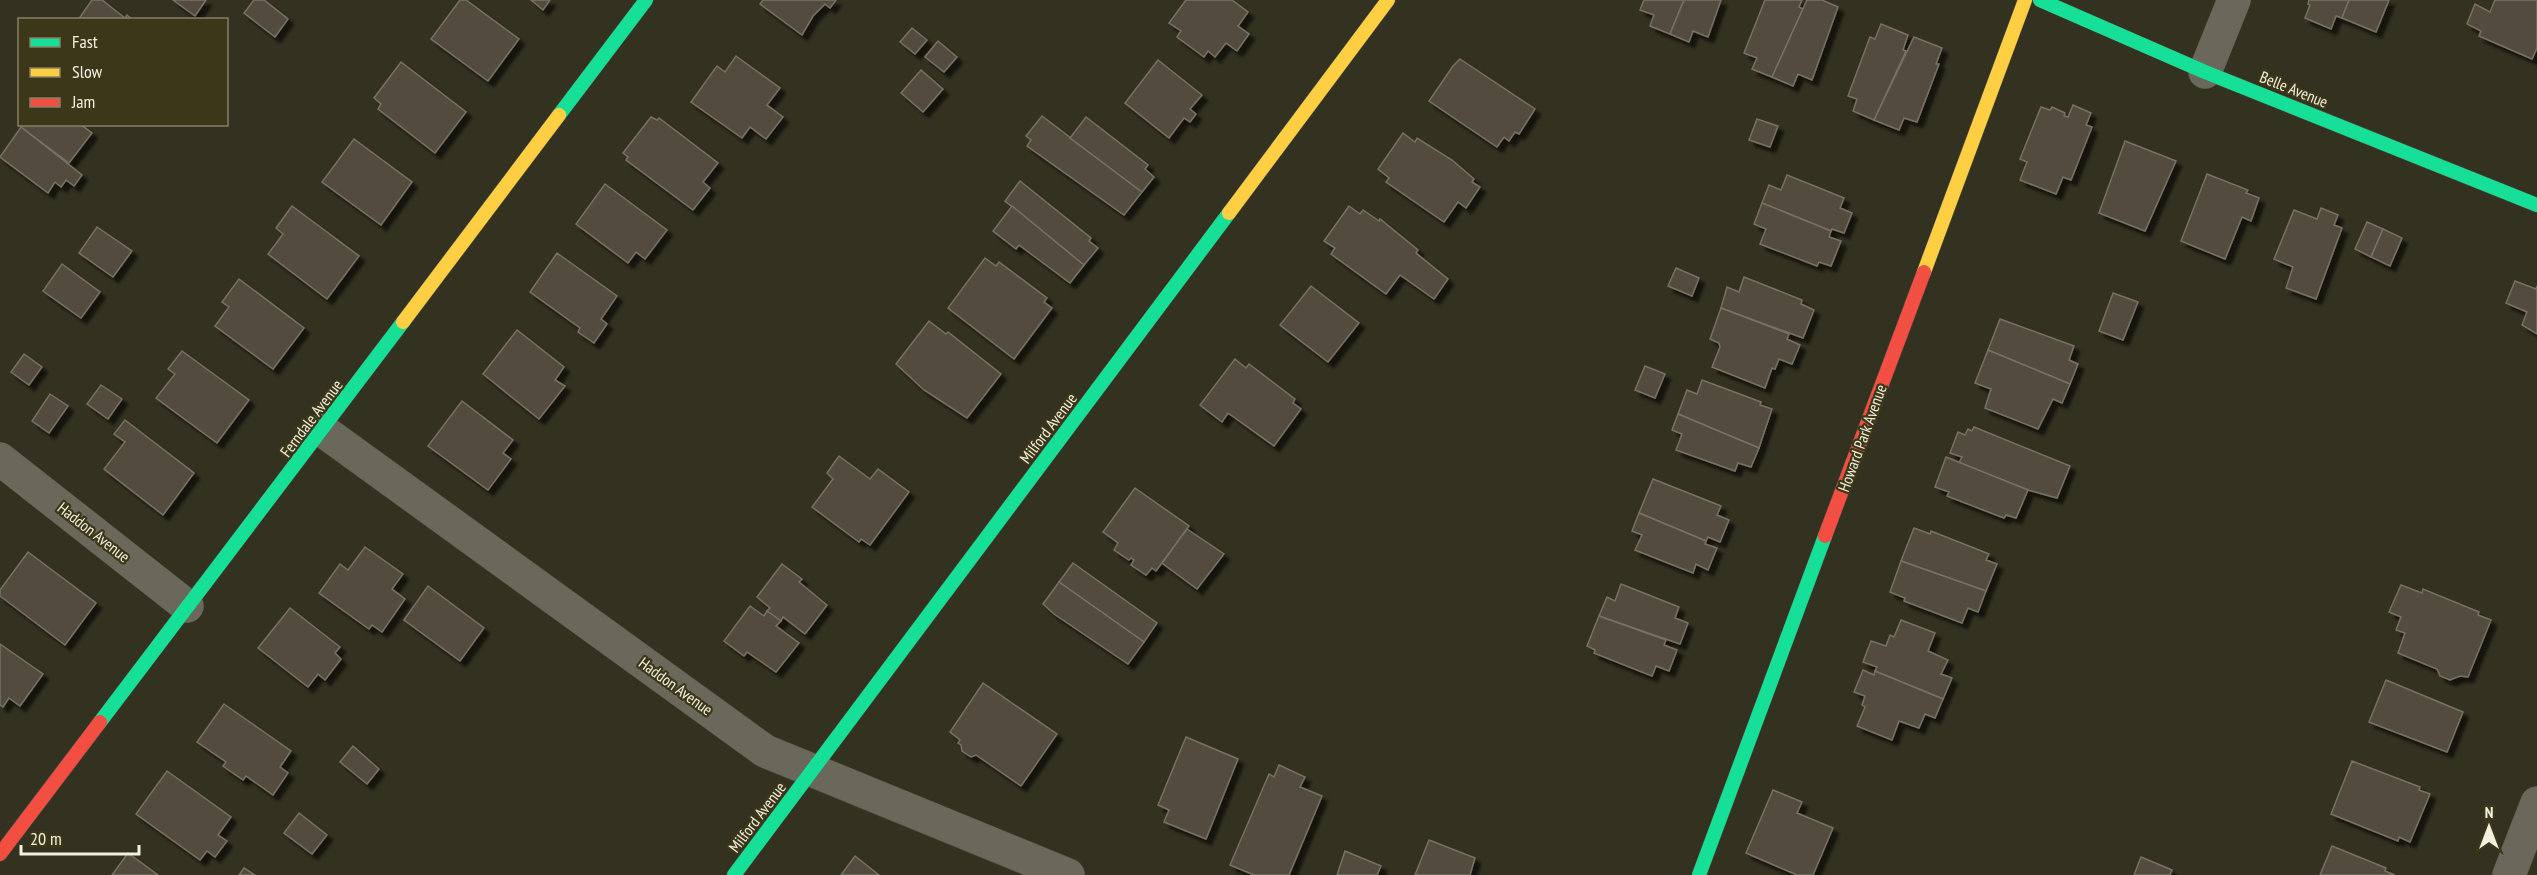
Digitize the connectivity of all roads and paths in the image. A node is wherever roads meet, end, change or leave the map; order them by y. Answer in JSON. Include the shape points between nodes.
{"nodes":[{"id":1,"x":646,"y":0,"type":"edge"},
{"id":2,"x":1388,"y":0,"type":"edge"},
{"id":3,"x":2025,"y":0,"type":"edge"},
{"id":4,"x":2040,"y":0,"type":"edge"},
{"id":5,"x":2234,"y":0,"type":"edge"},
{"id":6,"x":2205,"y":72,"type":"junction"},
{"id":7,"x":2537,"y":205,"type":"edge"},
{"id":8,"x":322,"y":430,"type":"junction"},
{"id":9,"x":0,"y":459,"type":"edge"},
{"id":10,"x":187,"y":606,"type":"junction"},
{"id":11,"x":813,"y":771,"type":"junction"},
{"id":12,"x":2537,"y":803,"type":"edge"},
{"id":13,"x":0,"y":854,"type":"edge"},
{"id":14,"x":734,"y":875,"type":"edge"},
{"id":15,"x":1068,"y":875,"type":"edge"},
{"id":16,"x":1699,"y":875,"type":"edge"},
{"id":17,"x":2509,"y":875,"type":"edge"}],
"edges":[{"from":1,"to":8,"type":"street","name":"Ferndale Avenue"},
{"from":2,"to":11,"type":"street","name":"Milford Avenue"},
{"from":3,"to":16,"type":"street","name":"Howard Park Avenue"},
{"from":4,"to":6,"type":"street","name":"Belle Avenue"},
{"from":5,"to":6,"type":"street"},
{"from":6,"to":7,"type":"street","name":"Belle Avenue"},
{"from":8,"to":10,"type":"street","name":"Ferndale Avenue"},
{"from":8,"to":11,"type":"street","name":"Haddon Avenue","via":[[765,751]]},
{"from":9,"to":10,"type":"street","name":"Haddon Avenue"},
{"from":10,"to":13,"type":"street","name":"Ferndale Avenue"},
{"from":11,"to":14,"type":"street","name":"Milford Avenue"},
{"from":11,"to":15,"type":"street","name":"Haddon Avenue"},
{"from":12,"to":17,"type":"street"}]}
